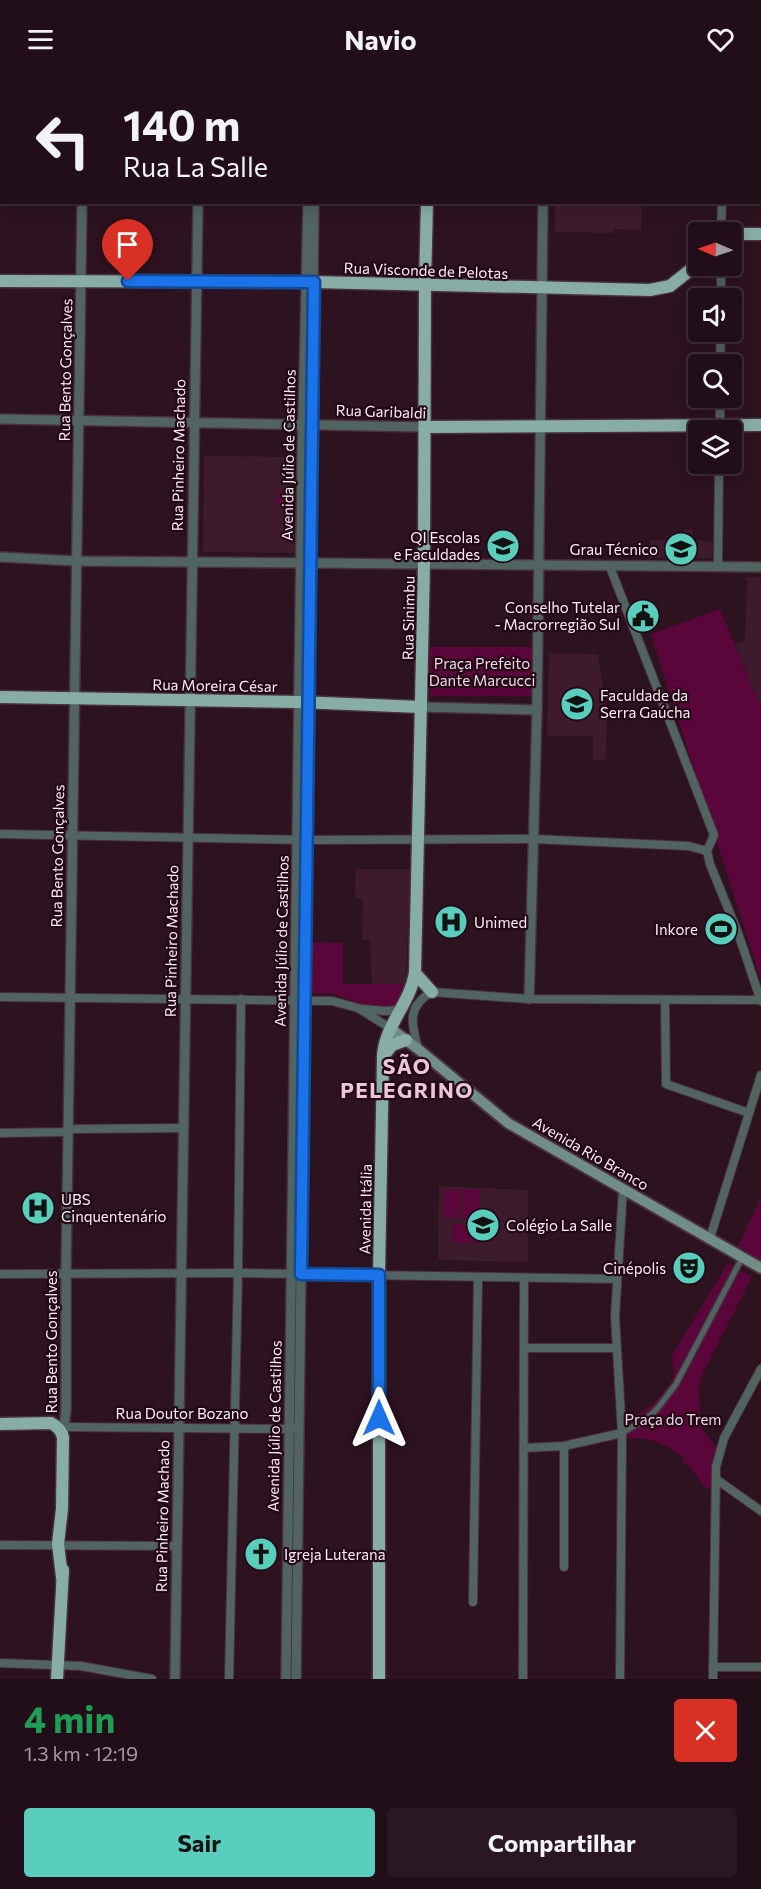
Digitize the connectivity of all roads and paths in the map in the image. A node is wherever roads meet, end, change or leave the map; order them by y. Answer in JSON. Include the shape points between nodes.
{"nodes":[{"id":1,"x":82,"y":204,"type":"edge"},
{"id":2,"x":198,"y":204,"type":"edge"},
{"id":3,"x":427,"y":204,"type":"edge"},
{"id":4,"x":543,"y":204,"type":"edge"},
{"id":5,"x":722,"y":204,"type":"edge"},
{"id":6,"x":310,"y":209,"type":"edge"},
{"id":7,"x":721,"y":222,"type":"edge"},
{"id":8,"x":742,"y":234,"type":"edge"},
{"id":9,"x":761,"y":234,"type":"edge"},
{"id":10,"x":688,"y":272,"type":"edge"},
{"id":11,"x":81,"y":280,"type":"junction"},
{"id":12,"x":0,"y":281,"type":"edge"},
{"id":13,"x":197,"y":282,"type":"junction"},
{"id":14,"x":310,"y":282,"type":"junction"},
{"id":15,"x":425,"y":285,"type":"junction"},
{"id":16,"x":542,"y":289,"type":"junction"},
{"id":17,"x":0,"y":419,"type":"edge"},
{"id":18,"x":79,"y":420,"type":"junction"},
{"id":19,"x":194,"y":422,"type":"junction"},
{"id":20,"x":307,"y":424,"type":"junction"},
{"id":21,"x":761,"y":425,"type":"edge"},
{"id":22,"x":742,"y":426,"type":"edge"},
{"id":23,"x":425,"y":427,"type":"junction"},
{"id":24,"x":541,"y":427,"type":"junction"},
{"id":25,"x":688,"y":427,"type":"edge"},
{"id":26,"x":719,"y":474,"type":"edge"},
{"id":27,"x":0,"y":557,"type":"edge"},
{"id":28,"x":76,"y":561,"type":"junction"},
{"id":29,"x":192,"y":561,"type":"junction"},
{"id":30,"x":305,"y":563,"type":"junction"},
{"id":31,"x":424,"y":564,"type":"junction"},
{"id":32,"x":538,"y":566,"type":"junction"},
{"id":33,"x":718,"y":566,"type":"junction"},
{"id":34,"x":610,"y":567,"type":"junction"},
{"id":35,"x":761,"y":567,"type":"edge"},
{"id":36,"x":0,"y":697,"type":"edge"},
{"id":37,"x":74,"y":698,"type":"junction"},
{"id":38,"x":189,"y":699,"type":"junction"},
{"id":39,"x":303,"y":702,"type":"junction"},
{"id":40,"x":421,"y":707,"type":"junction"},
{"id":41,"x":537,"y":710,"type":"junction"},
{"id":42,"x":0,"y":834,"type":"edge"},
{"id":43,"x":72,"y":835,"type":"junction"},
{"id":44,"x":187,"y":836,"type":"junction"},
{"id":45,"x":533,"y":839,"type":"junction"},
{"id":46,"x":302,"y":840,"type":"junction"},
{"id":47,"x":419,"y":840,"type":"junction"},
{"id":48,"x":707,"y":851,"type":"junction"},
{"id":49,"x":415,"y":973,"type":"junction"},
{"id":50,"x":432,"y":992,"type":"junction"},
{"id":51,"x":0,"y":996,"type":"edge"},
{"id":52,"x":70,"y":997,"type":"junction"},
{"id":53,"x":185,"y":998,"type":"junction"},
{"id":54,"x":241,"y":999,"type":"junction"},
{"id":55,"x":300,"y":999,"type":"junction"},
{"id":56,"x":529,"y":999,"type":"junction"},
{"id":57,"x":664,"y":1000,"type":"junction"},
{"id":58,"x":761,"y":1000,"type":"edge"},
{"id":59,"x":358,"y":1008,"type":"junction"},
{"id":60,"x":400,"y":1010,"type":"junction"},
{"id":61,"x":390,"y":1028,"type":"junction"},
{"id":62,"x":406,"y":1040,"type":"junction"},
{"id":63,"x":418,"y":1049,"type":"junction"},
{"id":64,"x":383,"y":1057,"type":"junction"},
{"id":65,"x":761,"y":1075,"type":"edge"},
{"id":66,"x":749,"y":1113,"type":"junction"},
{"id":67,"x":183,"y":1128,"type":"junction"},
{"id":68,"x":68,"y":1131,"type":"junction"},
{"id":69,"x":0,"y":1133,"type":"edge"},
{"id":70,"x":623,"y":1190,"type":"junction"},
{"id":71,"x":710,"y":1239,"type":"junction"},
{"id":72,"x":742,"y":1258,"type":"junction"},
{"id":73,"x":761,"y":1268,"type":"edge"},
{"id":74,"x":238,"y":1273,"type":"junction"},
{"id":75,"x":0,"y":1274,"type":"edge"},
{"id":76,"x":66,"y":1274,"type":"junction"},
{"id":77,"x":181,"y":1274,"type":"junction"},
{"id":78,"x":296,"y":1274,"type":"junction"},
{"id":79,"x":379,"y":1275,"type":"junction"},
{"id":80,"x":478,"y":1277,"type":"junction"},
{"id":81,"x":524,"y":1278,"type":"junction"},
{"id":82,"x":617,"y":1279,"type":"junction"},
{"id":83,"x":524,"y":1348,"type":"junction"},
{"id":84,"x":616,"y":1348,"type":"junction"},
{"id":85,"x":761,"y":1369,"type":"edge"},
{"id":86,"x":758,"y":1382,"type":"edge"},
{"id":87,"x":66,"y":1409,"type":"junction"},
{"id":88,"x":51,"y":1423,"type":"junction"},
{"id":89,"x":0,"y":1424,"type":"edge"},
{"id":90,"x":178,"y":1428,"type":"junction"},
{"id":91,"x":234,"y":1428,"type":"junction"},
{"id":92,"x":294,"y":1429,"type":"junction"},
{"id":93,"x":64,"y":1432,"type":"junction"},
{"id":94,"x":622,"y":1433,"type":"junction"},
{"id":95,"x":564,"y":1446,"type":"junction"},
{"id":96,"x":524,"y":1448,"type":"junction"},
{"id":97,"x":715,"y":1484,"type":"junction"},
{"id":98,"x":761,"y":1511,"type":"edge"},
{"id":99,"x":62,"y":1544,"type":"junction"},
{"id":100,"x":0,"y":1545,"type":"edge"},
{"id":101,"x":177,"y":1546,"type":"junction"},
{"id":102,"x":564,"y":1567,"type":"dead end"},
{"id":103,"x":292,"y":1575,"type":"junction"},
{"id":104,"x":473,"y":1602,"type":"dead end"},
{"id":105,"x":287,"y":1611,"type":"junction"},
{"id":106,"x":297,"y":1611,"type":"junction"},
{"id":107,"x":286,"y":1650,"type":"junction"},
{"id":108,"x":297,"y":1650,"type":"junction"},
{"id":109,"x":0,"y":1663,"type":"edge"},
{"id":110,"x":57,"y":1665,"type":"junction"},
{"id":111,"x":713,"y":1667,"type":"junction"},
{"id":112,"x":761,"y":1667,"type":"edge"},
{"id":113,"x":118,"y":1676,"type":"edge"},
{"id":114,"x":57,"y":1679,"type":"edge"},
{"id":115,"x":152,"y":1679,"type":"edge"},
{"id":116,"x":175,"y":1679,"type":"edge"},
{"id":117,"x":229,"y":1679,"type":"edge"},
{"id":118,"x":286,"y":1679,"type":"edge"},
{"id":119,"x":296,"y":1679,"type":"edge"},
{"id":120,"x":379,"y":1679,"type":"edge"},
{"id":121,"x":522,"y":1679,"type":"edge"},
{"id":122,"x":620,"y":1679,"type":"edge"},
{"id":123,"x":713,"y":1679,"type":"edge"}],
"edges":[{"from":1,"to":11,"type":"street","name":"Rua Bento Gonçalves"},
{"from":2,"to":13,"type":"street","name":"Rua Pinheiro Machado"},
{"from":3,"to":15,"type":"main road","name":"Rua Sinimbu"},
{"from":4,"to":16,"type":"street"},
{"from":5,"to":7,"type":"street"},
{"from":6,"to":14,"type":"street","name":"Avenida Júlio de Castilhos"},
{"from":8,"to":9,"type":"main road"},
{"from":10,"to":16,"type":"main road","name":"Rua Visconde de Pelotas","via":[[661,289]]},
{"from":11,"to":12,"type":"main road","name":"Rua Visconde de Pelotas"},
{"from":11,"to":13,"type":"main road","name":"Rua Visconde de Pelotas"},
{"from":11,"to":18,"type":"street","name":"Rua Bento Gonçalves"},
{"from":13,"to":14,"type":"main road","name":"Rua Visconde de Pelotas"},
{"from":13,"to":19,"type":"street","name":"Rua Pinheiro Machado"},
{"from":14,"to":15,"type":"main road","name":"Rua Visconde de Pelotas"},
{"from":14,"to":20,"type":"street","name":"Avenida Júlio de Castilhos"},
{"from":15,"to":16,"type":"main road","name":"Rua Visconde de Pelotas"},
{"from":15,"to":23,"type":"main road","name":"Rua Sinimbu"},
{"from":16,"to":24,"type":"street"},
{"from":17,"to":18,"type":"street","name":"Rua Garibaldi"},
{"from":18,"to":19,"type":"street","name":"Rua Garibaldi"},
{"from":18,"to":28,"type":"street","name":"Rua Bento Gonçalves"},
{"from":19,"to":20,"type":"street","name":"Rua Garibaldi"},
{"from":19,"to":29,"type":"street","name":"Rua Pinheiro Machado"},
{"from":20,"to":23,"type":"street","name":"Rua Garibaldi"},
{"from":20,"to":30,"type":"street","name":"Avenida Júlio de Castilhos"},
{"from":21,"to":22,"type":"main road","name":"Rua Garibaldi"},
{"from":23,"to":24,"type":"main road","name":"Rua Garibaldi"},
{"from":23,"to":31,"type":"main road","name":"Rua Sinimbu"},
{"from":24,"to":25,"type":"main road","name":"Rua Garibaldi"},
{"from":24,"to":32,"type":"street"},
{"from":26,"to":33,"type":"street"},
{"from":27,"to":28,"type":"street"},
{"from":28,"to":29,"type":"street"},
{"from":28,"to":37,"type":"street","name":"Rua Bento Gonçalves"},
{"from":29,"to":30,"type":"street"},
{"from":29,"to":38,"type":"street","name":"Rua Pinheiro Machado"},
{"from":30,"to":31,"type":"street"},
{"from":30,"to":39,"type":"street","name":"Avenida Júlio de Castilhos"},
{"from":31,"to":32,"type":"street"},
{"from":31,"to":40,"type":"main road","name":"Rua Sinimbu"},
{"from":32,"to":34,"type":"street"},
{"from":32,"to":41,"type":"street"},
{"from":33,"to":34,"type":"street"},
{"from":33,"to":35,"type":"street"},
{"from":34,"to":48,"type":"street","via":[[714,835]]},
{"from":36,"to":37,"type":"main road","name":"Rua Moreira César"},
{"from":37,"to":38,"type":"main road","name":"Rua Moreira César"},
{"from":37,"to":43,"type":"street","name":"Rua Bento Gonçalves"},
{"from":38,"to":39,"type":"main road","name":"Rua Moreira César"},
{"from":38,"to":44,"type":"street","name":"Rua Pinheiro Machado"},
{"from":39,"to":40,"type":"main road","name":"Rua Moreira César"},
{"from":39,"to":46,"type":"street","name":"Avenida Júlio de Castilhos"},
{"from":40,"to":41,"type":"street","name":"Rua Moreira César"},
{"from":40,"to":47,"type":"main road","name":"Rua Sinimbu"},
{"from":41,"to":45,"type":"street"},
{"from":42,"to":43,"type":"street"},
{"from":43,"to":44,"type":"street"},
{"from":43,"to":52,"type":"street","name":"Rua Bento Gonçalves"},
{"from":44,"to":46,"type":"street"},
{"from":44,"to":53,"type":"street","name":"Rua Pinheiro Machado"},
{"from":45,"to":47,"type":"street"},
{"from":45,"to":48,"type":"street","via":[[689,846]]},
{"from":45,"to":56,"type":"street"},
{"from":46,"to":47,"type":"street"},
{"from":46,"to":55,"type":"street","name":"Avenida Júlio de Castilhos"},
{"from":47,"to":49,"type":"main road","name":"Rua Sinimbu"},
{"from":48,"to":58,"type":"street"},
{"from":49,"to":50,"type":"main road"},
{"from":49,"to":60,"type":"main road","name":"Rua Sinimbu"},
{"from":50,"to":56,"type":"street"},
{"from":50,"to":63,"type":"street","via":[[416,1006],[413,1025]]},
{"from":51,"to":52,"type":"street"},
{"from":52,"to":53,"type":"street"},
{"from":52,"to":68,"type":"street","name":"Rua Bento Gonçalves"},
{"from":53,"to":54,"type":"street"},
{"from":53,"to":67,"type":"street","name":"Rua Pinheiro Machado"},
{"from":54,"to":55,"type":"street"},
{"from":54,"to":74,"type":"street"},
{"from":55,"to":59,"type":"street"},
{"from":55,"to":78,"type":"street","name":"Avenida Júlio de Castilhos"},
{"from":56,"to":57,"type":"street"},
{"from":57,"to":58,"type":"street"},
{"from":57,"to":66,"type":"street","via":[[666,1084]]},
{"from":59,"to":60,"type":"street"},
{"from":59,"to":61,"type":"street"},
{"from":60,"to":61,"type":"main road","name":"Rua Sinimbu"},
{"from":61,"to":62,"type":"main road","name":"Avenida Rio Branco"},
{"from":61,"to":64,"type":"main road","name":"Avenida Itália"},
{"from":62,"to":63,"type":"main road","name":"Avenida Rio Branco"},
{"from":62,"to":64,"type":"main road","via":[[392,1046]]},
{"from":63,"to":70,"type":"main road","name":"Avenida Rio Branco","via":[[508,1123]]},
{"from":64,"to":79,"type":"main road","name":"Avenida Itália"},
{"from":65,"to":66,"type":"street"},
{"from":66,"to":71,"type":"street"},
{"from":67,"to":68,"type":"street"},
{"from":67,"to":77,"type":"street","name":"Rua Pinheiro Machado"},
{"from":68,"to":69,"type":"street"},
{"from":68,"to":76,"type":"street","name":"Rua Bento Gonçalves"},
{"from":70,"to":71,"type":"main road","name":"Avenida Rio Branco"},
{"from":70,"to":82,"type":"street"},
{"from":71,"to":72,"type":"main road","name":"Avenida Rio Branco"},
{"from":72,"to":73,"type":"main road","name":"Avenida Rio Branco"},
{"from":72,"to":94,"type":"street","via":[[676,1384],[657,1409]]},
{"from":74,"to":77,"type":"street"},
{"from":74,"to":78,"type":"street"},
{"from":74,"to":91,"type":"street"},
{"from":75,"to":76,"type":"street"},
{"from":76,"to":77,"type":"street"},
{"from":76,"to":87,"type":"street","name":"Rua Bento Gonçalves"},
{"from":77,"to":90,"type":"street","name":"Rua Pinheiro Machado"},
{"from":78,"to":79,"type":"street"},
{"from":78,"to":92,"type":"street","name":"Avenida Júlio de Castilhos"},
{"from":79,"to":80,"type":"street"},
{"from":79,"to":120,"type":"main road","name":"Avenida Itália"},
{"from":80,"to":81,"type":"street"},
{"from":80,"to":104,"type":"street"},
{"from":81,"to":82,"type":"street"},
{"from":81,"to":83,"type":"street"},
{"from":82,"to":84,"type":"street"},
{"from":83,"to":84,"type":"street"},
{"from":83,"to":96,"type":"street"},
{"from":84,"to":94,"type":"street"},
{"from":85,"to":86,"type":"street"},
{"from":86,"to":97,"type":"street","via":[[724,1438]]},
{"from":87,"to":88,"type":"street"},
{"from":87,"to":93,"type":"street","name":"Rua Bento Gonçalves"},
{"from":88,"to":89,"type":"main road"},
{"from":88,"to":93,"type":"main road"},
{"from":90,"to":91,"type":"street","name":"Rua Doutor Bozano"},
{"from":90,"to":93,"type":"street","name":"Rua Doutor Bozano"},
{"from":90,"to":101,"type":"street","name":"Rua Pinheiro Machado"},
{"from":91,"to":92,"type":"street","name":"Rua Doutor Bozano"},
{"from":91,"to":117,"type":"street"},
{"from":92,"to":103,"type":"street","name":"Avenida Júlio de Castilhos"},
{"from":93,"to":99,"type":"main road","name":"Rua Bento Gonçalves"},
{"from":94,"to":95,"type":"street"},
{"from":94,"to":122,"type":"street"},
{"from":95,"to":96,"type":"street"},
{"from":95,"to":102,"type":"street"},
{"from":96,"to":121,"type":"street"},
{"from":97,"to":98,"type":"street"},
{"from":97,"to":111,"type":"street"},
{"from":99,"to":100,"type":"street"},
{"from":99,"to":101,"type":"street"},
{"from":99,"to":110,"type":"main road","name":"Rua Bento Gonçalves"},
{"from":101,"to":116,"type":"street","name":"Rua Pinheiro Machado"},
{"from":103,"to":105,"type":"street","name":"Avenida Júlio de Castilhos"},
{"from":103,"to":106,"type":"street","name":"Avenida Júlio de Castilhos"},
{"from":105,"to":106,"type":"street"},
{"from":105,"to":107,"type":"street","name":"Avenida Júlio de Castilhos"},
{"from":106,"to":108,"type":"street","name":"Avenida Júlio de Castilhos"},
{"from":107,"to":108,"type":"street"},
{"from":107,"to":118,"type":"street","name":"Avenida Júlio de Castilhos"},
{"from":108,"to":119,"type":"street","name":"Avenida Júlio de Castilhos"},
{"from":109,"to":110,"type":"street"},
{"from":110,"to":113,"type":"street","via":[[81,1666]]},
{"from":110,"to":114,"type":"main road","name":"Rua Bento Gonçalves"},
{"from":111,"to":112,"type":"street"},
{"from":111,"to":123,"type":"street"},
{"from":113,"to":115,"type":"street"}]}
